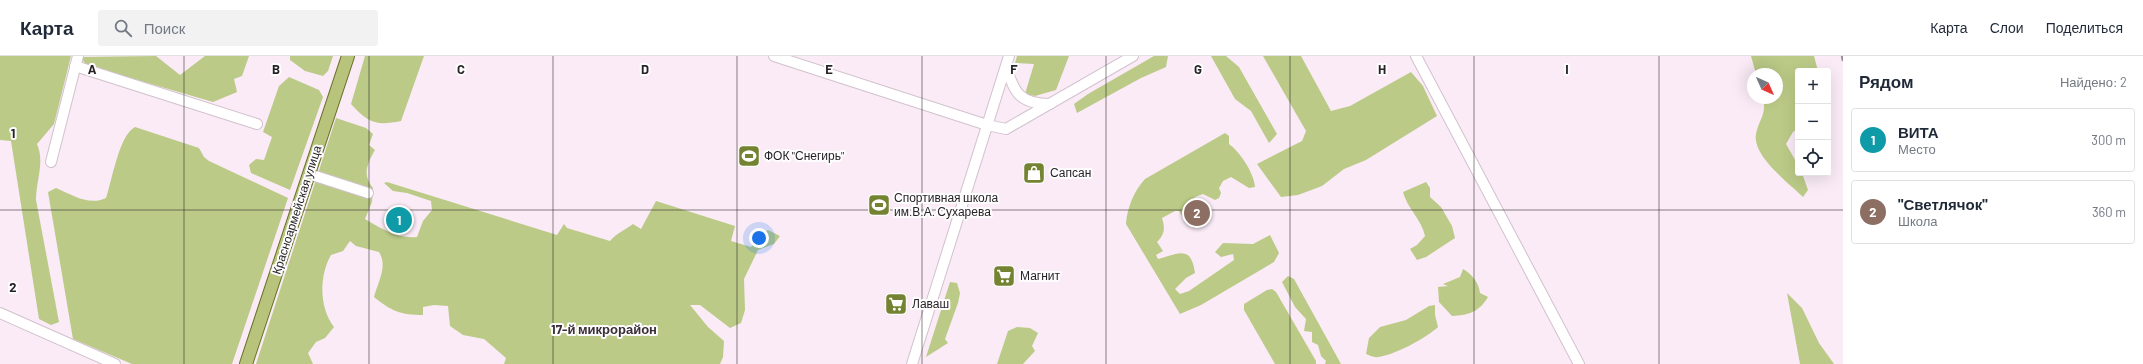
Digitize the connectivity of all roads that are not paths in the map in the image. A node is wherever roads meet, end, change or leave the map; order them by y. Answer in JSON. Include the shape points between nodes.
{"nodes":[{"id":1,"x":78,"y":56,"type":"edge"},
{"id":2,"x":348,"y":56,"type":"edge"},
{"id":3,"x":774,"y":56,"type":"edge"},
{"id":4,"x":1134,"y":56,"type":"edge"},
{"id":5,"x":1416,"y":56,"type":"edge"},
{"id":6,"x":1008,"y":61,"type":"edge"},
{"id":7,"x":75,"y":66,"type":"junction"},
{"id":8,"x":1050,"y":104,"type":"junction"},
{"id":9,"x":257,"y":124,"type":"dead end"},
{"id":10,"x":987,"y":125,"type":"junction"},
{"id":11,"x":51,"y":162,"type":"dead end"},
{"id":12,"x":309,"y":174,"type":"junction"},
{"id":13,"x":368,"y":193,"type":"dead end"},
{"id":14,"x":0,"y":313,"type":"edge"},
{"id":15,"x":115,"y":364,"type":"edge"},
{"id":16,"x":246,"y":364,"type":"edge"},
{"id":17,"x":912,"y":364,"type":"edge"},
{"id":18,"x":1578,"y":364,"type":"edge"}],
"edges":[{"from":1,"to":7,"type":"street"},
{"from":2,"to":12,"type":"main road","name":"Красноармейская улица"},
{"from":3,"to":10,"type":"street"},
{"from":4,"to":8,"type":"street"},
{"from":5,"to":18,"type":"street"},
{"from":6,"to":8,"type":"street","via":[[1015,91],[1021,98],[1038,104]]},
{"from":6,"to":10,"type":"street"},
{"from":7,"to":9,"type":"street"},
{"from":7,"to":11,"type":"street"},
{"from":8,"to":10,"type":"street","via":[[1006,129]]},
{"from":10,"to":17,"type":"street"},
{"from":12,"to":13,"type":"street"},
{"from":12,"to":16,"type":"main road","name":"Красноармейская улица"},
{"from":14,"to":15,"type":"street"}]}
